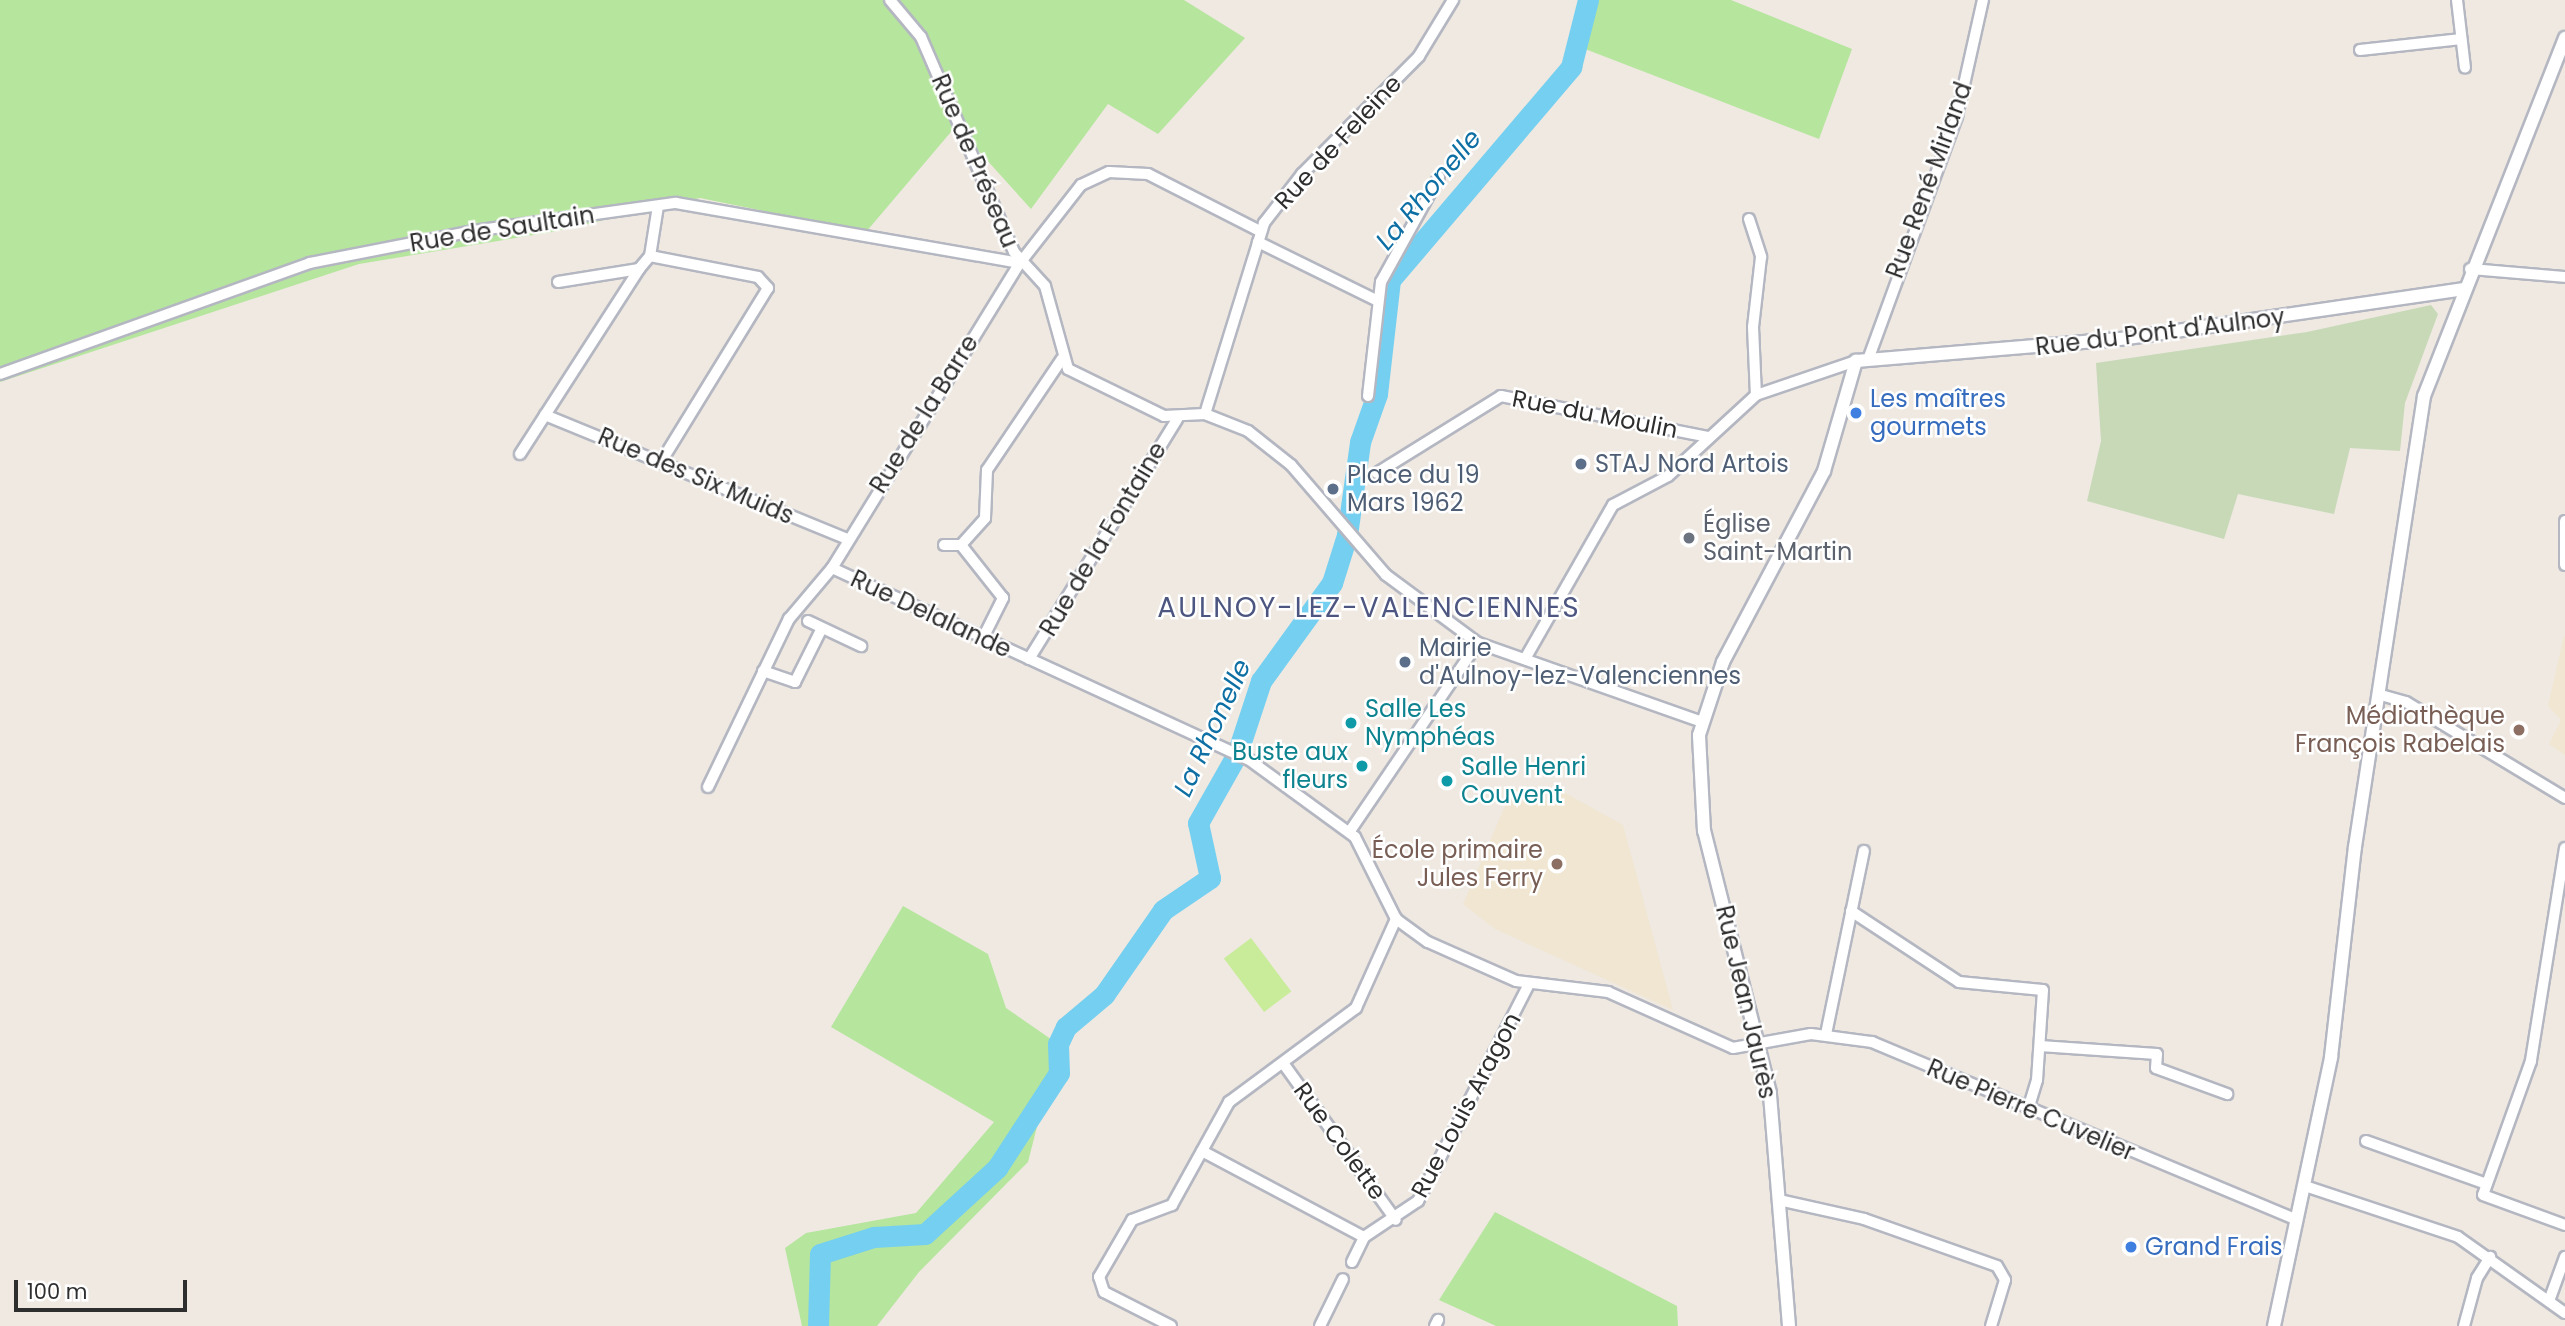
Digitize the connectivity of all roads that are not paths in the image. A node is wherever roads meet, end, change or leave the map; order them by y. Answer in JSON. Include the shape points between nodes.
{"nodes":[{"id":1,"x":890,"y":0,"type":"edge"},
{"id":2,"x":1453,"y":0,"type":"edge"},
{"id":3,"x":1983,"y":0,"type":"edge"},
{"id":4,"x":2457,"y":0,"type":"edge"},
{"id":5,"x":2565,"y":38,"type":"edge"},
{"id":6,"x":2461,"y":39,"type":"junction"},
{"id":7,"x":2360,"y":50,"type":"dead end"},
{"id":8,"x":2465,"y":68,"type":"dead end"},
{"id":9,"x":1439,"y":177,"type":"dead end"},
{"id":10,"x":658,"y":206,"type":"junction"},
{"id":11,"x":1748,"y":219,"type":"dead end"},
{"id":12,"x":1259,"y":236,"type":"junction"},
{"id":13,"x":650,"y":256,"type":"junction"},
{"id":14,"x":1020,"y":262,"type":"junction"},
{"id":15,"x":639,"y":269,"type":"junction"},
{"id":16,"x":2470,"y":270,"type":"junction"},
{"id":17,"x":2565,"y":277,"type":"edge"},
{"id":18,"x":558,"y":282,"type":"dead end"},
{"id":19,"x":2463,"y":289,"type":"junction"},
{"id":20,"x":1376,"y":300,"type":"junction"},
{"id":21,"x":1062,"y":359,"type":"junction"},
{"id":22,"x":1863,"y":359,"type":"junction"},
{"id":23,"x":0,"y":374,"type":"edge"},
{"id":24,"x":1756,"y":395,"type":"junction"},
{"id":25,"x":1368,"y":396,"type":"dead end"},
{"id":26,"x":1205,"y":414,"type":"junction"},
{"id":27,"x":545,"y":415,"type":"junction"},
{"id":28,"x":1177,"y":419,"type":"junction"},
{"id":29,"x":1709,"y":437,"type":"junction"},
{"id":30,"x":520,"y":454,"type":"dead end"},
{"id":31,"x":662,"y":460,"type":"junction"},
{"id":32,"x":1377,"y":473,"type":"dead end"},
{"id":33,"x":2565,"y":521,"type":"edge"},
{"id":34,"x":847,"y":539,"type":"junction"},
{"id":35,"x":944,"y":545,"type":"dead end"},
{"id":36,"x":961,"y":545,"type":"junction"},
{"id":37,"x":2565,"y":565,"type":"edge"},
{"id":38,"x":832,"y":568,"type":"junction"},
{"id":39,"x":808,"y":621,"type":"dead end"},
{"id":40,"x":822,"y":628,"type":"junction"},
{"id":41,"x":983,"y":638,"type":"junction"},
{"id":42,"x":1478,"y":643,"type":"junction"},
{"id":43,"x":861,"y":646,"type":"dead end"},
{"id":44,"x":1029,"y":659,"type":"junction"},
{"id":45,"x":1525,"y":659,"type":"junction"},
{"id":46,"x":763,"y":671,"type":"junction"},
{"id":47,"x":2381,"y":695,"type":"junction"},
{"id":48,"x":1700,"y":721,"type":"junction"},
{"id":49,"x":708,"y":787,"type":"dead end"},
{"id":50,"x":2565,"y":798,"type":"edge"},
{"id":51,"x":1350,"y":831,"type":"junction"},
{"id":52,"x":2565,"y":848,"type":"edge"},
{"id":53,"x":1864,"y":850,"type":"dead end"},
{"id":54,"x":1851,"y":911,"type":"junction"},
{"id":55,"x":1396,"y":919,"type":"junction"},
{"id":56,"x":1529,"y":984,"type":"junction"},
{"id":57,"x":1826,"y":1034,"type":"junction"},
{"id":58,"x":1759,"y":1044,"type":"junction"},
{"id":59,"x":2040,"y":1046,"type":"junction"},
{"id":60,"x":1283,"y":1063,"type":"junction"},
{"id":61,"x":2227,"y":1094,"type":"dead end"},
{"id":62,"x":2028,"y":1109,"type":"junction"},
{"id":63,"x":2366,"y":1141,"type":"dead end"},
{"id":64,"x":1202,"y":1151,"type":"junction"},
{"id":65,"x":2487,"y":1184,"type":"junction"},
{"id":66,"x":2305,"y":1186,"type":"junction"},
{"id":67,"x":1779,"y":1200,"type":"junction"},
{"id":68,"x":2296,"y":1219,"type":"junction"},
{"id":69,"x":1396,"y":1220,"type":"junction"},
{"id":70,"x":2565,"y":1225,"type":"edge"},
{"id":71,"x":1364,"y":1237,"type":"junction"},
{"id":72,"x":2490,"y":1257,"type":"junction"},
{"id":73,"x":2565,"y":1257,"type":"edge"},
{"id":74,"x":1352,"y":1262,"type":"dead end"},
{"id":75,"x":1343,"y":1279,"type":"dead end"},
{"id":76,"x":2549,"y":1301,"type":"junction"},
{"id":77,"x":2565,"y":1313,"type":"edge"},
{"id":78,"x":1171,"y":1326,"type":"edge"},
{"id":79,"x":1320,"y":1326,"type":"edge"},
{"id":80,"x":1789,"y":1326,"type":"edge"},
{"id":81,"x":1991,"y":1326,"type":"edge"},
{"id":82,"x":2274,"y":1326,"type":"edge"},
{"id":83,"x":2464,"y":1326,"type":"edge"}],
"edges":[{"from":1,"to":14,"type":"street","name":"Rue de Préseau","via":[[921,37]]},
{"from":2,"to":12,"type":"street","name":"Rue de Feleine","via":[[1445,23],[1419,56],[1302,174]]},
{"from":3,"to":22,"type":"street","name":"Rue René Mirland","via":[[1957,116]]},
{"from":4,"to":6,"type":"street"},
{"from":5,"to":16,"type":"street"},
{"from":6,"to":7,"type":"street"},
{"from":6,"to":8,"type":"street"},
{"from":9,"to":20,"type":"street","via":[[1400,243]]},
{"from":10,"to":13,"type":"street"},
{"from":10,"to":14,"type":"street","name":"Rue de Saultain","via":[[721,206]]},
{"from":10,"to":23,"type":"street","name":"Rue de Saultain","via":[[310,263]]},
{"from":11,"to":24,"type":"street","via":[[1762,257],[1753,327]]},
{"from":12,"to":14,"type":"street","via":[[1155,177],[1109,172],[1077,189]]},
{"from":12,"to":20,"type":"street"},
{"from":12,"to":26,"type":"street","name":"Rue de Feleine"},
{"from":13,"to":15,"type":"street"},
{"from":13,"to":31,"type":"street","via":[[767,284],[765,300]]},
{"from":14,"to":21,"type":"street","name":"Rue de Préseau","via":[[1048,293]]},
{"from":14,"to":34,"type":"street","name":"Rue de la Barre"},
{"from":15,"to":18,"type":"street"},
{"from":15,"to":27,"type":"street"},
{"from":16,"to":17,"type":"street"},
{"from":16,"to":19,"type":"street"},
{"from":19,"to":22,"type":"street","name":"Rue du Pont d'Aulnoy","via":[[2128,338]]},
{"from":19,"to":47,"type":"street","via":[[2424,396]]},
{"from":20,"to":25,"type":"street"},
{"from":21,"to":28,"type":"street","via":[[1071,372]]},
{"from":21,"to":36,"type":"street","via":[[987,470],[986,513]]},
{"from":22,"to":24,"type":"street"},
{"from":22,"to":48,"type":"street","name":"Rue René Mirland","via":[[1824,471],[1749,610]]},
{"from":24,"to":29,"type":"street"},
{"from":26,"to":28,"type":"street"},
{"from":26,"to":42,"type":"street","via":[[1234,423],[1276,452],[1408,595]]},
{"from":27,"to":30,"type":"street"},
{"from":27,"to":31,"type":"street","name":"Rue des Six Muids"},
{"from":28,"to":44,"type":"street","name":"Rue de la Fontaine"},
{"from":29,"to":32,"type":"street","name":"Rue du Moulin","via":[[1498,396]]},
{"from":29,"to":45,"type":"street","via":[[1668,477],[1610,508]]},
{"from":31,"to":34,"type":"street","name":"Rue des Six Muids"},
{"from":33,"to":37,"type":"street"},
{"from":34,"to":38,"type":"street","name":"Rue de la Barre"},
{"from":35,"to":36,"type":"street"},
{"from":36,"to":41,"type":"street","via":[[1003,598]]},
{"from":38,"to":41,"type":"street","name":"Rue Delalande"},
{"from":38,"to":46,"type":"street","name":"Rue de la Barre","via":[[794,613]]},
{"from":39,"to":40,"type":"street"},
{"from":40,"to":43,"type":"street"},
{"from":40,"to":46,"type":"street","via":[[795,682]]},
{"from":41,"to":44,"type":"street","name":"Rue Delalande"},
{"from":42,"to":45,"type":"street"},
{"from":42,"to":51,"type":"street"},
{"from":44,"to":51,"type":"street","name":"Rue Delalande","via":[[1224,746]]},
{"from":45,"to":48,"type":"street"},
{"from":46,"to":49,"type":"street","name":"Rue de la Barre"},
{"from":47,"to":50,"type":"street","via":[[2406,702]]},
{"from":47,"to":66,"type":"street","via":[[2355,847],[2331,1058]]},
{"from":48,"to":58,"type":"street","name":"Rue Jean Jaurès","via":[[1702,820]]},
{"from":51,"to":55,"type":"street"},
{"from":52,"to":65,"type":"street","via":[[2531,1061]]},
{"from":53,"to":54,"type":"street"},
{"from":54,"to":57,"type":"street"},
{"from":54,"to":59,"type":"street","via":[[1959,982],[2043,990]]},
{"from":55,"to":56,"type":"street","name":"Rue Pierre Cuvelier","via":[[1428,942]]},
{"from":55,"to":60,"type":"street","via":[[1360,1003]]},
{"from":56,"to":58,"type":"street","name":"Rue Pierre Cuvelier","via":[[1603,990],[1727,1046]]},
{"from":56,"to":69,"type":"street","name":"Rue Louis Aragon","via":[[1420,1198]]},
{"from":57,"to":58,"type":"street","name":"Rue Pierre Cuvelier"},
{"from":57,"to":62,"type":"street","name":"Rue Pierre Cuvelier","via":[[1881,1045]]},
{"from":58,"to":67,"type":"street","name":"Rue Jean Jaurès"},
{"from":59,"to":61,"type":"street","via":[[2157,1054],[2156,1068]]},
{"from":59,"to":62,"type":"street"},
{"from":60,"to":64,"type":"street","via":[[1228,1102]]},
{"from":60,"to":69,"type":"street","name":"Rue Colette"},
{"from":62,"to":68,"type":"street","name":"Rue Pierre Cuvelier"},
{"from":63,"to":65,"type":"street"},
{"from":64,"to":71,"type":"street"},
{"from":64,"to":78,"type":"street","via":[[1172,1205],[1132,1220],[1098,1280],[1104,1292]]},
{"from":65,"to":70,"type":"street","via":[[2483,1195]]},
{"from":66,"to":68,"type":"street"},
{"from":66,"to":72,"type":"street","via":[[2440,1229]]},
{"from":67,"to":80,"type":"street","name":"Rue Jean Jaurès"},
{"from":67,"to":81,"type":"street","via":[[1864,1219],[1997,1266],[2005,1280]]},
{"from":68,"to":82,"type":"street"},
{"from":69,"to":71,"type":"street","name":"Rue Louis Aragon"},
{"from":71,"to":74,"type":"street"},
{"from":72,"to":76,"type":"street"},
{"from":72,"to":83,"type":"street","via":[[2477,1278]]},
{"from":73,"to":76,"type":"street"},
{"from":75,"to":79,"type":"street"},
{"from":76,"to":77,"type":"street"}]}
